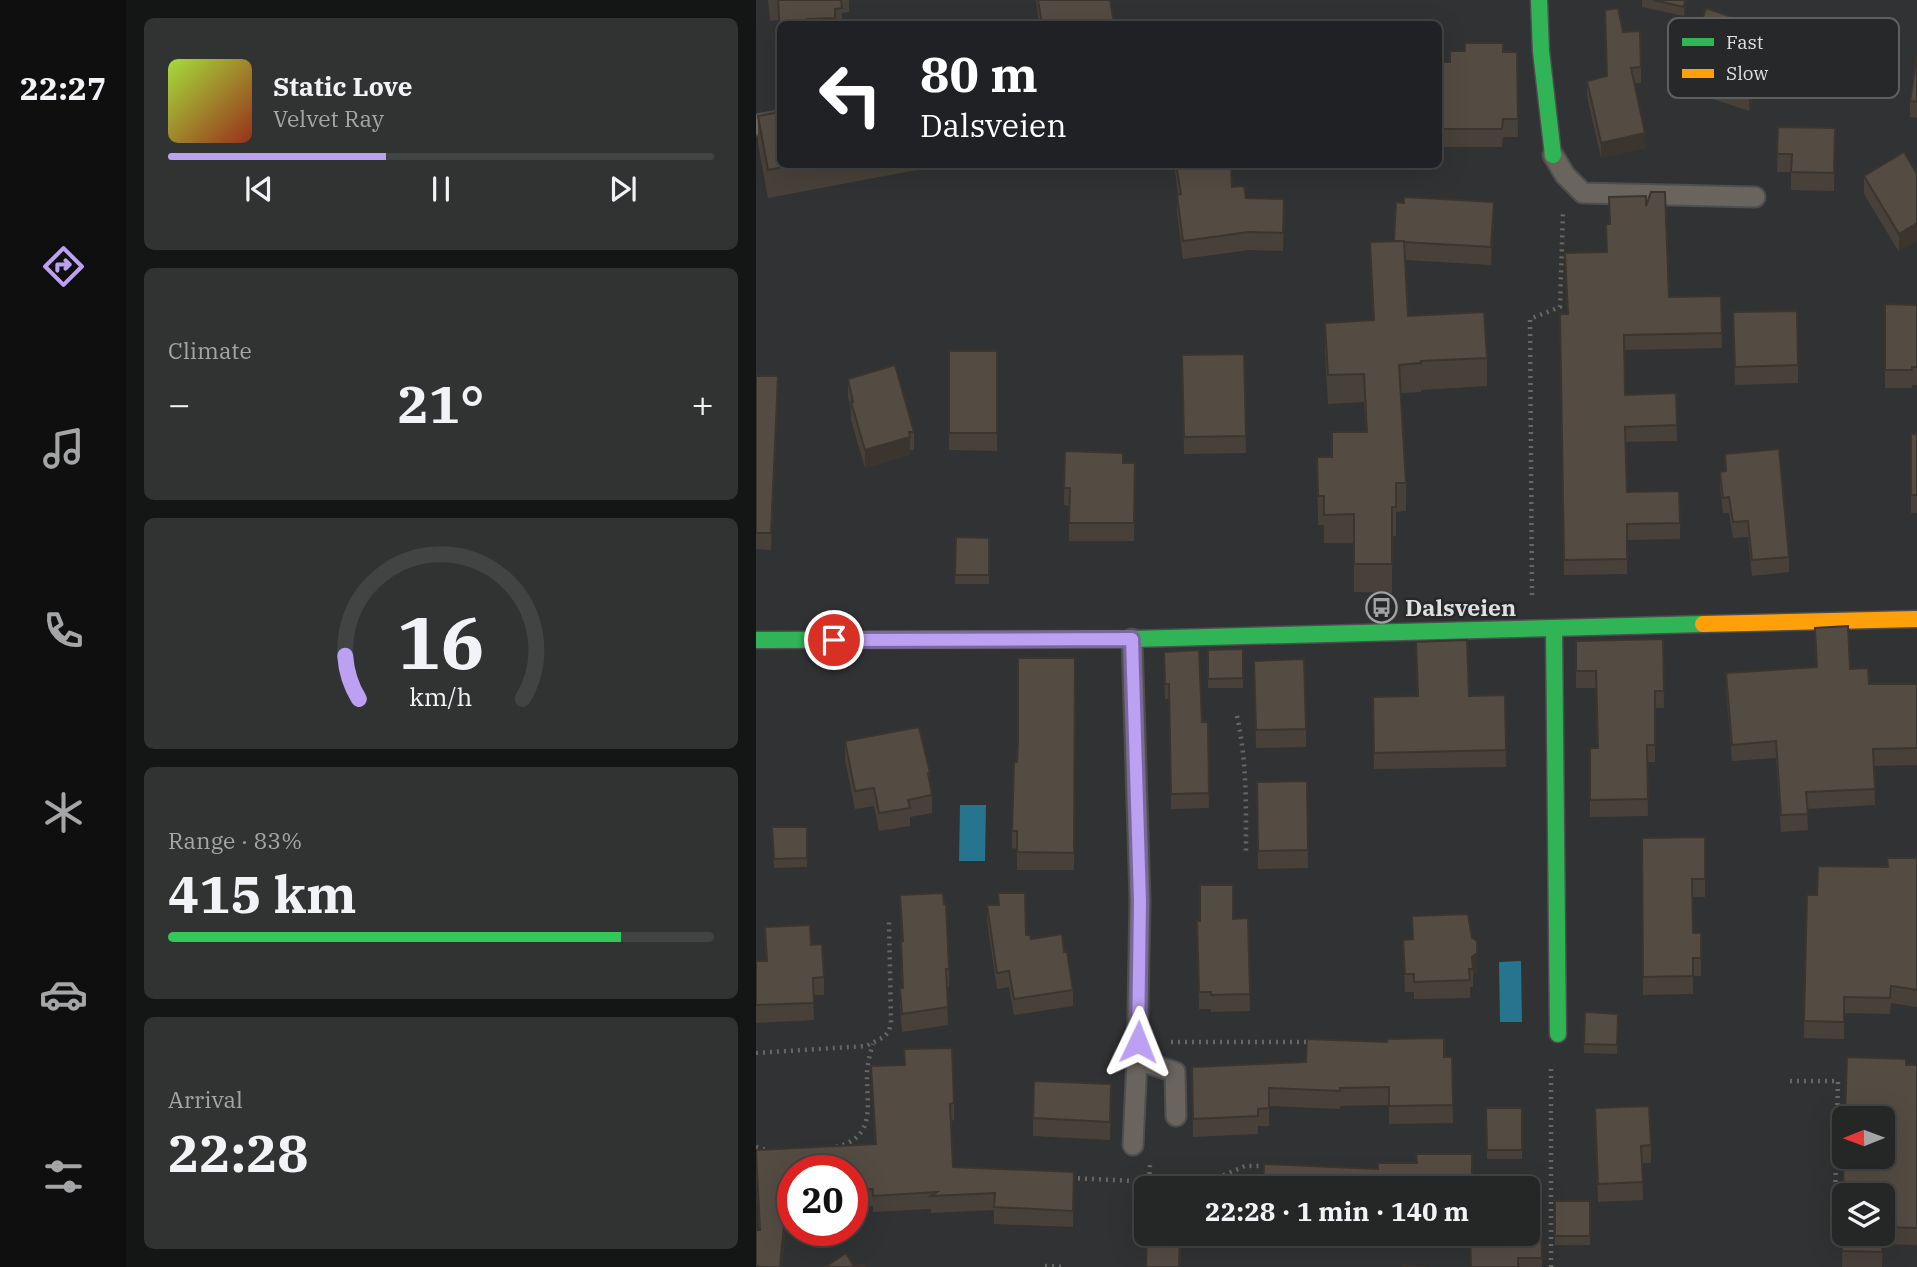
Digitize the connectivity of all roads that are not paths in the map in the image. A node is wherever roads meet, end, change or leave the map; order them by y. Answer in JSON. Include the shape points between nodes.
{"nodes":[{"id":1,"x":1539,"y":0,"type":"edge"},
{"id":2,"x":777,"y":122,"type":"edge"},
{"id":3,"x":756,"y":125,"type":"edge"},
{"id":4,"x":1553,"y":155,"type":"joint"},
{"id":5,"x":1755,"y":197,"type":"dead end"},
{"id":6,"x":1917,"y":619,"type":"edge"},
{"id":7,"x":1554,"y":628,"type":"junction"},
{"id":8,"x":1132,"y":639,"type":"junction"},
{"id":9,"x":756,"y":640,"type":"edge"},
{"id":10,"x":1558,"y":1034,"type":"road end"},
{"id":11,"x":1137,"y":1051,"type":"junction"},
{"id":12,"x":1176,"y":1116,"type":"dead end"},
{"id":13,"x":1133,"y":1145,"type":"dead end"}],
"edges":[{"from":1,"to":4,"type":"street"},
{"from":2,"to":3,"type":"lane"},
{"from":4,"to":5,"type":"lane","via":[[1564,175],[1583,193]]},
{"from":6,"to":7,"type":"street"},
{"from":7,"to":8,"type":"street"},
{"from":7,"to":10,"type":"street"},
{"from":8,"to":9,"type":"street"},
{"from":8,"to":11,"type":"lane","via":[[1140,901]]},
{"from":11,"to":12,"type":"lane","via":[[1175,1072]]},
{"from":11,"to":13,"type":"lane"}]}
